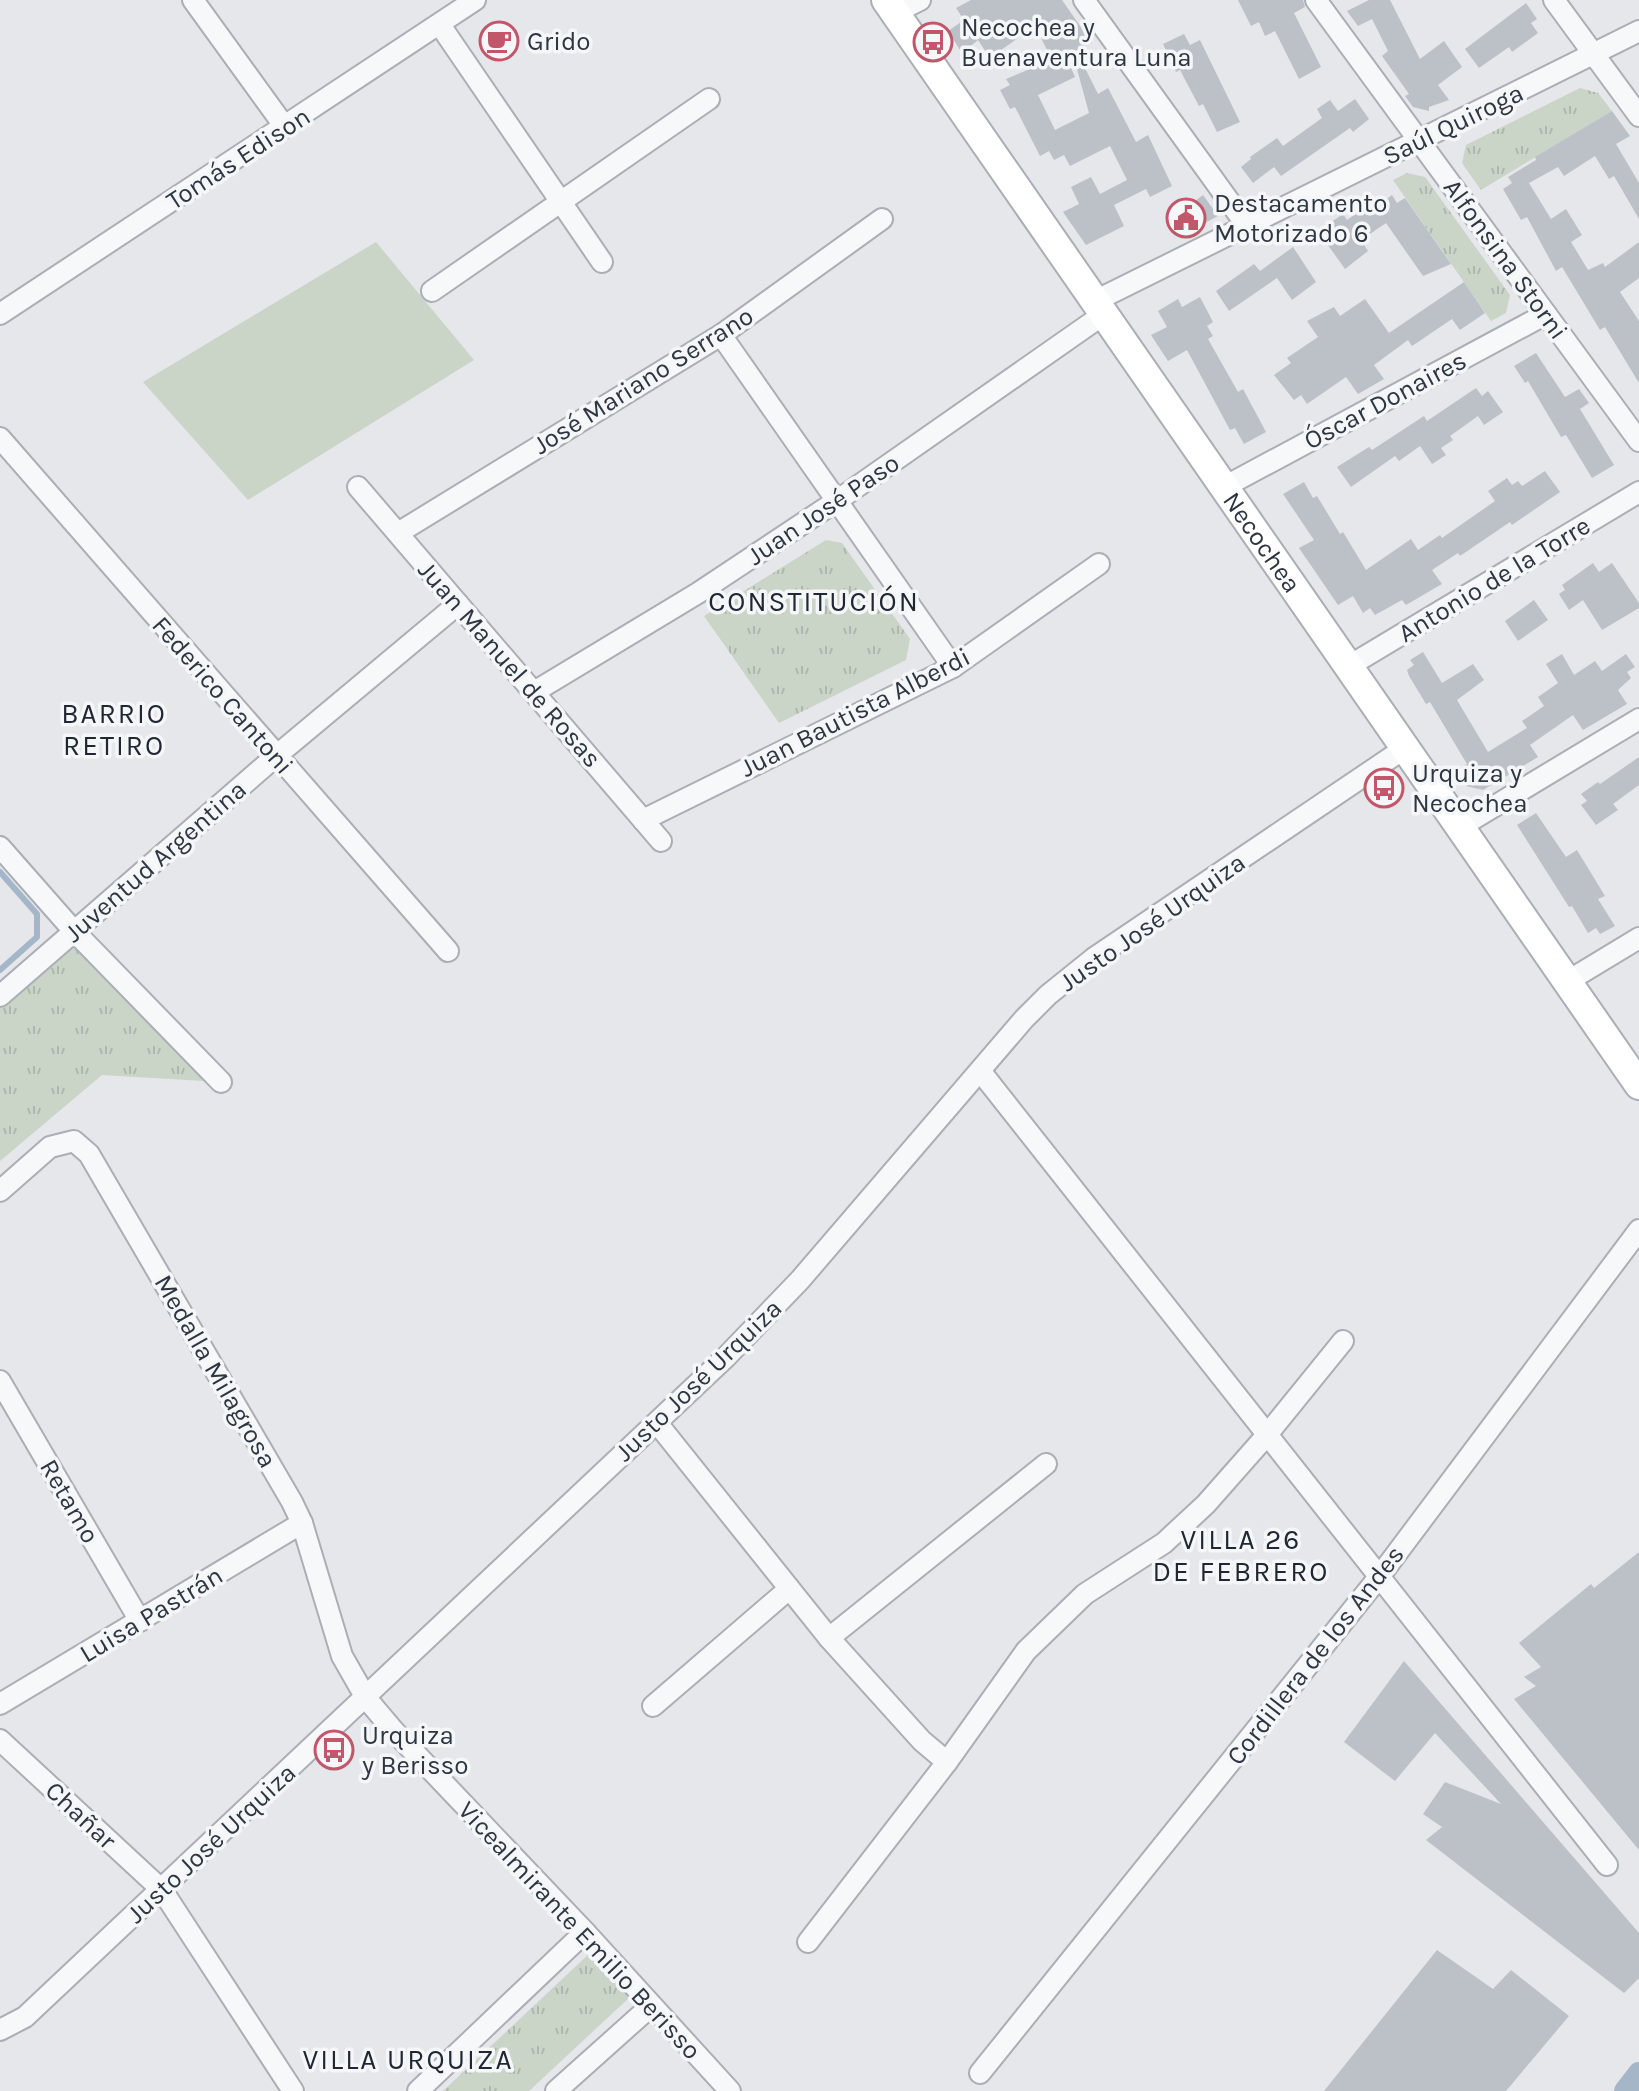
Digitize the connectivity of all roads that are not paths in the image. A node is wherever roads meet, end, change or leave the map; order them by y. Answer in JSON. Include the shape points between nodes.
{"nodes":[{"id":1,"x":193,"y":0,"type":"edge"},
{"id":2,"x":475,"y":0,"type":"edge"},
{"id":3,"x":1084,"y":0,"type":"edge"},
{"id":4,"x":1316,"y":0,"type":"edge"},
{"id":5,"x":1554,"y":0,"type":"edge"},
{"id":6,"x":900,"y":4,"type":"edge"},
{"id":7,"x":440,"y":25,"type":"junction"},
{"id":8,"x":1639,"y":31,"type":"edge"},
{"id":9,"x":1594,"y":54,"type":"junction"},
{"id":10,"x":709,"y":99,"type":"dead end"},
{"id":11,"x":1639,"y":116,"type":"edge"},
{"id":12,"x":285,"y":127,"type":"junction"},
{"id":13,"x":1419,"y":141,"type":"junction"},
{"id":14,"x":562,"y":202,"type":"junction"},
{"id":15,"x":882,"y":219,"type":"dead end"},
{"id":16,"x":1247,"y":226,"type":"junction"},
{"id":17,"x":602,"y":262,"type":"dead end"},
{"id":18,"x":432,"y":291,"type":"dead end"},
{"id":19,"x":1100,"y":308,"type":"junction"},
{"id":20,"x":0,"y":314,"type":"edge"},
{"id":21,"x":1546,"y":314,"type":"junction"},
{"id":22,"x":721,"y":335,"type":"junction"},
{"id":23,"x":0,"y":438,"type":"edge"},
{"id":24,"x":1639,"y":441,"type":"edge"},
{"id":25,"x":358,"y":487,"type":"dead end"},
{"id":26,"x":1224,"y":487,"type":"junction"},
{"id":27,"x":1639,"y":492,"type":"edge"},
{"id":28,"x":838,"y":500,"type":"junction"},
{"id":29,"x":398,"y":533,"type":"junction"},
{"id":30,"x":1099,"y":564,"type":"dead end"},
{"id":31,"x":458,"y":604,"type":"junction"},
{"id":32,"x":1349,"y":666,"type":"junction"},
{"id":33,"x":953,"y":667,"type":"junction"},
{"id":34,"x":534,"y":692,"type":"junction"},
{"id":35,"x":1639,"y":719,"type":"edge"},
{"id":36,"x":1405,"y":748,"type":"junction"},
{"id":37,"x":276,"y":756,"type":"junction"},
{"id":38,"x":643,"y":820,"type":"junction"},
{"id":39,"x":1460,"y":827,"type":"junction"},
{"id":40,"x":661,"y":841,"type":"dead end"},
{"id":41,"x":0,"y":847,"type":"edge"},
{"id":42,"x":73,"y":930,"type":"junction"},
{"id":43,"x":1639,"y":938,"type":"edge"},
{"id":44,"x":448,"y":951,"type":"dead end"},
{"id":45,"x":1568,"y":981,"type":"junction"},
{"id":46,"x":0,"y":996,"type":"edge"},
{"id":47,"x":981,"y":1072,"type":"junction"},
{"id":48,"x":221,"y":1082,"type":"dead end"},
{"id":49,"x":1639,"y":1085,"type":"edge"},
{"id":50,"x":0,"y":1191,"type":"edge"},
{"id":51,"x":1639,"y":1230,"type":"edge"},
{"id":52,"x":1343,"y":1341,"type":"dead end"},
{"id":53,"x":0,"y":1381,"type":"edge"},
{"id":54,"x":657,"y":1423,"type":"junction"},
{"id":55,"x":1266,"y":1436,"type":"junction"},
{"id":56,"x":1046,"y":1464,"type":"dead end"},
{"id":57,"x":302,"y":1523,"type":"junction"},
{"id":58,"x":1379,"y":1577,"type":"junction"},
{"id":59,"x":789,"y":1589,"type":"junction"},
{"id":60,"x":140,"y":1621,"type":"junction"},
{"id":61,"x":829,"y":1638,"type":"junction"},
{"id":62,"x":366,"y":1698,"type":"junction"},
{"id":63,"x":0,"y":1704,"type":"edge"},
{"id":64,"x":653,"y":1706,"type":"dead end"},
{"id":65,"x":0,"y":1740,"type":"edge"},
{"id":66,"x":947,"y":1762,"type":"junction"},
{"id":67,"x":1607,"y":1865,"type":"dead end"},
{"id":68,"x":162,"y":1890,"type":"junction"},
{"id":69,"x":585,"y":1932,"type":"junction"},
{"id":70,"x":808,"y":1942,"type":"dead end"},
{"id":71,"x":651,"y":2006,"type":"junction"},
{"id":72,"x":0,"y":2030,"type":"edge"},
{"id":73,"x":980,"y":2073,"type":"dead end"},
{"id":74,"x":293,"y":2091,"type":"edge"},
{"id":75,"x":418,"y":2091,"type":"edge"},
{"id":76,"x":556,"y":2091,"type":"edge"},
{"id":77,"x":730,"y":2091,"type":"edge"}],
"edges":[{"from":1,"to":12,"type":"street"},
{"from":2,"to":7,"type":"street","name":"Tomás Edison"},
{"from":3,"to":16,"type":"street"},
{"from":4,"to":13,"type":"street","name":"Alfonsina Storni"},
{"from":5,"to":9,"type":"street"},
{"from":6,"to":19,"type":"main road","name":"Necochea"},
{"from":7,"to":12,"type":"street","name":"Tomás Edison"},
{"from":7,"to":14,"type":"street"},
{"from":8,"to":9,"type":"street","name":"Saúl Quiroga"},
{"from":9,"to":11,"type":"street"},
{"from":9,"to":13,"type":"street","name":"Saúl Quiroga"},
{"from":10,"to":14,"type":"street"},
{"from":12,"to":20,"type":"street","name":"Tomás Edison"},
{"from":13,"to":16,"type":"street","name":"Saúl Quiroga"},
{"from":13,"to":21,"type":"street","name":"Alfonsina Storni"},
{"from":14,"to":17,"type":"street"},
{"from":14,"to":18,"type":"street"},
{"from":15,"to":22,"type":"street","name":"José Mariano Serrano"},
{"from":16,"to":19,"type":"street","name":"Saúl Quiroga"},
{"from":19,"to":26,"type":"main road","name":"Necochea"},
{"from":19,"to":28,"type":"street","name":"Juan José Paso"},
{"from":21,"to":24,"type":"street","name":"Alfonsina Storni"},
{"from":21,"to":26,"type":"street","name":"Óscar Donaires"},
{"from":22,"to":28,"type":"street"},
{"from":22,"to":29,"type":"street","name":"José Mariano Serrano"},
{"from":23,"to":37,"type":"street","name":"Federico Cantoni"},
{"from":25,"to":29,"type":"street","name":"Juan Manuel de Rosas"},
{"from":26,"to":32,"type":"main road","name":"Necochea"},
{"from":27,"to":32,"type":"street","name":"Antonio de la Torre"},
{"from":28,"to":33,"type":"street"},
{"from":28,"to":34,"type":"street","name":"Juan José Paso"},
{"from":29,"to":31,"type":"street","name":"Juan Manuel de Rosas"},
{"from":30,"to":33,"type":"street","name":"Juan Bautista Alberdi"},
{"from":31,"to":34,"type":"street","name":"Juan Manuel de Rosas"},
{"from":31,"to":37,"type":"street","name":"Juventud Argentina"},
{"from":32,"to":36,"type":"main road","name":"Necochea"},
{"from":33,"to":38,"type":"street","name":"Juan Bautista Alberdi"},
{"from":34,"to":38,"type":"street","name":"Juan Manuel de Rosas"},
{"from":35,"to":39,"type":"street"},
{"from":36,"to":39,"type":"main road","name":"Necochea"},
{"from":36,"to":47,"type":"street","name":"Justo José Urquiza","via":[[1094,958],[1024,1019]]},
{"from":37,"to":42,"type":"street","name":"Juventud Argentina"},
{"from":37,"to":44,"type":"street","name":"Federico Cantoni"},
{"from":38,"to":40,"type":"street","name":"Juan Manuel de Rosas"},
{"from":39,"to":45,"type":"main road","name":"Necochea"},
{"from":41,"to":42,"type":"street"},
{"from":42,"to":46,"type":"street","name":"Juventud Argentina"},
{"from":42,"to":48,"type":"street"},
{"from":43,"to":45,"type":"street"},
{"from":45,"to":49,"type":"main road","name":"Necochea"},
{"from":47,"to":54,"type":"street","name":"Justo José Urquiza","via":[[800,1280]]},
{"from":47,"to":55,"type":"street"},
{"from":50,"to":57,"type":"street","name":"Medalla Milagrosa","via":[[50,1147],[74,1141],[89,1154]]},
{"from":51,"to":58,"type":"street","name":"Cordillera de los Andes"},
{"from":52,"to":55,"type":"street"},
{"from":53,"to":60,"type":"street","name":"Retamo"},
{"from":54,"to":59,"type":"street"},
{"from":54,"to":62,"type":"street","name":"Justo José Urquiza"},
{"from":55,"to":58,"type":"street"},
{"from":55,"to":66,"type":"street","via":[[1164,1543],[1085,1594],[1026,1651]]},
{"from":56,"to":61,"type":"street"},
{"from":57,"to":60,"type":"street","name":"Luisa Pastrán"},
{"from":57,"to":62,"type":"street","name":"Medalla Milagrosa","via":[[342,1656]]},
{"from":58,"to":67,"type":"street"},
{"from":58,"to":73,"type":"street","name":"Cordillera de los Andes"},
{"from":59,"to":61,"type":"street"},
{"from":59,"to":64,"type":"street"},
{"from":60,"to":63,"type":"street","name":"Luisa Pastrán"},
{"from":61,"to":66,"type":"street"},
{"from":62,"to":68,"type":"street","name":"Justo José Urquiza"},
{"from":62,"to":69,"type":"street","name":"Vicealmirante Emilio Berisso"},
{"from":65,"to":68,"type":"street","name":"Chañar"},
{"from":66,"to":70,"type":"street"},
{"from":68,"to":72,"type":"street","name":"Justo José Urquiza","via":[[25,2017]]},
{"from":68,"to":74,"type":"street","name":"Chañar"},
{"from":69,"to":71,"type":"street","name":"Vicealmirante Emilio Berisso"},
{"from":69,"to":75,"type":"street"},
{"from":71,"to":76,"type":"street"},
{"from":71,"to":77,"type":"street","name":"Vicealmirante Emilio Berisso"}]}
